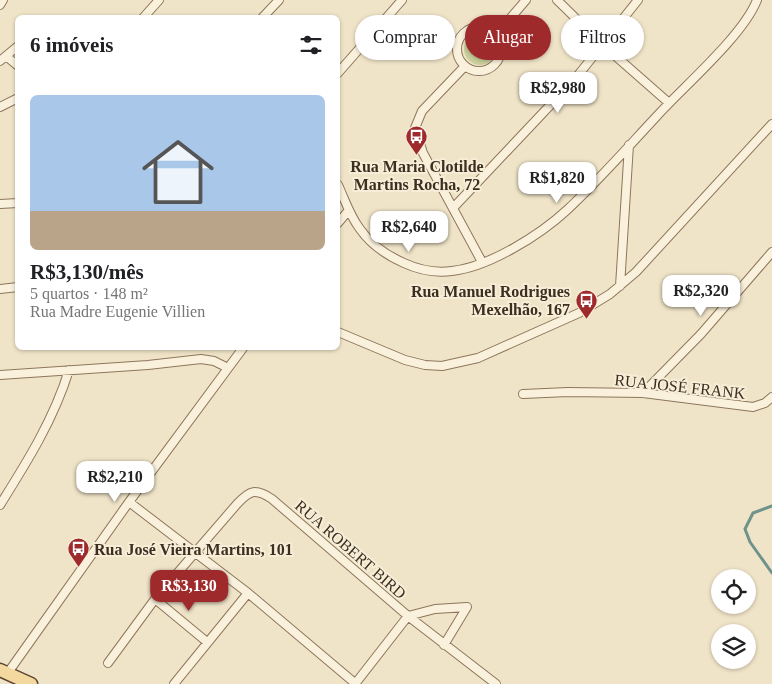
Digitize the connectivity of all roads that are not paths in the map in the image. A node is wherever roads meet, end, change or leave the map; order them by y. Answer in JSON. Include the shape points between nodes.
{"nodes":[{"id":1,"x":3,"y":0,"type":"edge"},
{"id":2,"x":159,"y":0,"type":"edge"},
{"id":3,"x":279,"y":0,"type":"edge"},
{"id":4,"x":402,"y":0,"type":"edge"},
{"id":5,"x":526,"y":0,"type":"edge"},
{"id":6,"x":557,"y":0,"type":"edge"},
{"id":7,"x":638,"y":0,"type":"edge"},
{"id":8,"x":757,"y":0,"type":"edge"},
{"id":9,"x":0,"y":5,"type":"edge"},
{"id":10,"x":146,"y":15,"type":"edge"},
{"id":11,"x":265,"y":15,"type":"edge"},
{"id":12,"x":513,"y":15,"type":"edge"},
{"id":13,"x":572,"y":15,"type":"edge"},
{"id":14,"x":626,"y":15,"type":"edge"},
{"id":15,"x":465,"y":33,"type":"edge"},
{"id":16,"x":15,"y":49,"type":"edge"},
{"id":17,"x":3,"y":59,"type":"edge"},
{"id":18,"x":498,"y":60,"type":"edge"},
{"id":19,"x":591,"y":60,"type":"edge"},
{"id":20,"x":620,"y":60,"type":"edge"},
{"id":21,"x":15,"y":65,"type":"edge"},
{"id":22,"x":465,"y":66,"type":"junction"},
{"id":23,"x":340,"y":71,"type":"edge"},
{"id":24,"x":15,"y":100,"type":"edge"},
{"id":25,"x":669,"y":103,"type":"junction"},
{"id":26,"x":0,"y":107,"type":"edge"},
{"id":27,"x":772,"y":124,"type":"edge"},
{"id":28,"x":629,"y":145,"type":"junction"},
{"id":29,"x":340,"y":190,"type":"edge"},
{"id":30,"x":15,"y":203,"type":"edge"},
{"id":31,"x":0,"y":204,"type":"edge"},
{"id":32,"x":454,"y":207,"type":"junction"},
{"id":33,"x":349,"y":210,"type":"junction"},
{"id":34,"x":340,"y":221,"type":"edge"},
{"id":35,"x":772,"y":252,"type":"edge"},
{"id":36,"x":482,"y":262,"type":"junction"},
{"id":37,"x":620,"y":286,"type":"junction"},
{"id":38,"x":15,"y":287,"type":"edge"},
{"id":39,"x":0,"y":289,"type":"edge"},
{"id":40,"x":340,"y":333,"type":"edge"},
{"id":41,"x":242,"y":350,"type":"edge"},
{"id":42,"x":228,"y":368,"type":"junction"},
{"id":43,"x":69,"y":370,"type":"junction"},
{"id":44,"x":0,"y":375,"type":"edge"},
{"id":45,"x":643,"y":393,"type":"junction"},
{"id":46,"x":523,"y":394,"type":"dead end"},
{"id":47,"x":772,"y":397,"type":"edge"},
{"id":48,"x":129,"y":502,"type":"junction"},
{"id":49,"x":0,"y":505,"type":"edge"},
{"id":50,"x":196,"y":552,"type":"junction"},
{"id":51,"x":248,"y":593,"type":"junction"},
{"id":52,"x":155,"y":599,"type":"junction"},
{"id":53,"x":408,"y":616,"type":"junction"},
{"id":54,"x":208,"y":642,"type":"junction"},
{"id":55,"x":444,"y":645,"type":"junction"},
{"id":56,"x":108,"y":663,"type":"dead end"},
{"id":57,"x":4,"y":672,"type":"edge"},
{"id":58,"x":32,"y":684,"type":"edge"},
{"id":59,"x":174,"y":684,"type":"edge"},
{"id":60,"x":356,"y":684,"type":"edge"},
{"id":61,"x":496,"y":684,"type":"edge"}],
"edges":[{"from":1,"to":9,"type":"street"},
{"from":2,"to":10,"type":"street"},
{"from":3,"to":11,"type":"street"},
{"from":4,"to":23,"type":"street"},
{"from":5,"to":12,"type":"street"},
{"from":6,"to":13,"type":"street"},
{"from":7,"to":14,"type":"street"},
{"from":8,"to":25,"type":"street","via":[[741,25]]},
{"from":15,"to":22,"type":"street","via":[[457,51]]},
{"from":16,"to":17,"type":"street"},
{"from":17,"to":21,"type":"street"},
{"from":18,"to":22,"type":"street","via":[[492,68],[483,71]]},
{"from":19,"to":32,"type":"street"},
{"from":20,"to":25,"type":"street"},
{"from":22,"to":32,"type":"street","via":[[422,111],[415,128],[423,153]]},
{"from":24,"to":26,"type":"street"},
{"from":25,"to":28,"type":"street"},
{"from":27,"to":37,"type":"street"},
{"from":28,"to":36,"type":"street","via":[[548,226]]},
{"from":28,"to":37,"type":"street"},
{"from":29,"to":33,"type":"street"},
{"from":30,"to":31,"type":"street"},
{"from":32,"to":36,"type":"street"},
{"from":33,"to":34,"type":"street"},
{"from":33,"to":36,"type":"street","via":[[374,244],[389,256],[414,268],[453,271]]},
{"from":35,"to":45,"type":"street","via":[[701,334]]},
{"from":37,"to":40,"type":"street","via":[[572,316],[509,346],[458,364],[425,365],[405,360]]},
{"from":38,"to":39,"type":"street"},
{"from":41,"to":42,"type":"street"},
{"from":42,"to":43,"type":"street","via":[[201,359]]},
{"from":42,"to":48,"type":"street"},
{"from":43,"to":44,"type":"street"},
{"from":43,"to":49,"type":"street","via":[[36,447]]},
{"from":45,"to":46,"type":"street","name":"RUA JOSÉ FRANK"},
{"from":45,"to":47,"type":"street","name":"RUA JOSÉ FRANK","via":[[753,407]]},
{"from":48,"to":50,"type":"street"},
{"from":48,"to":57,"type":"street"},
{"from":50,"to":51,"type":"street"},
{"from":50,"to":52,"type":"street","name":"RUA ROBERT BIRD"},
{"from":50,"to":53,"type":"street","name":"RUA ROBERT BIRD","via":[[247,494],[262,492]]},
{"from":51,"to":54,"type":"street"},
{"from":51,"to":60,"type":"street"},
{"from":52,"to":54,"type":"street"},
{"from":52,"to":56,"type":"street","name":"RUA ROBERT BIRD"},
{"from":53,"to":55,"type":"street","name":"RUA ROBERT BIRD"},
{"from":53,"to":55,"type":"street","via":[[435,609],[467,607]]},
{"from":53,"to":60,"type":"street"},
{"from":54,"to":59,"type":"street"},
{"from":55,"to":61,"type":"street","name":"RUA ROBERT BIRD"},
{"from":57,"to":58,"type":"main road"}]}
